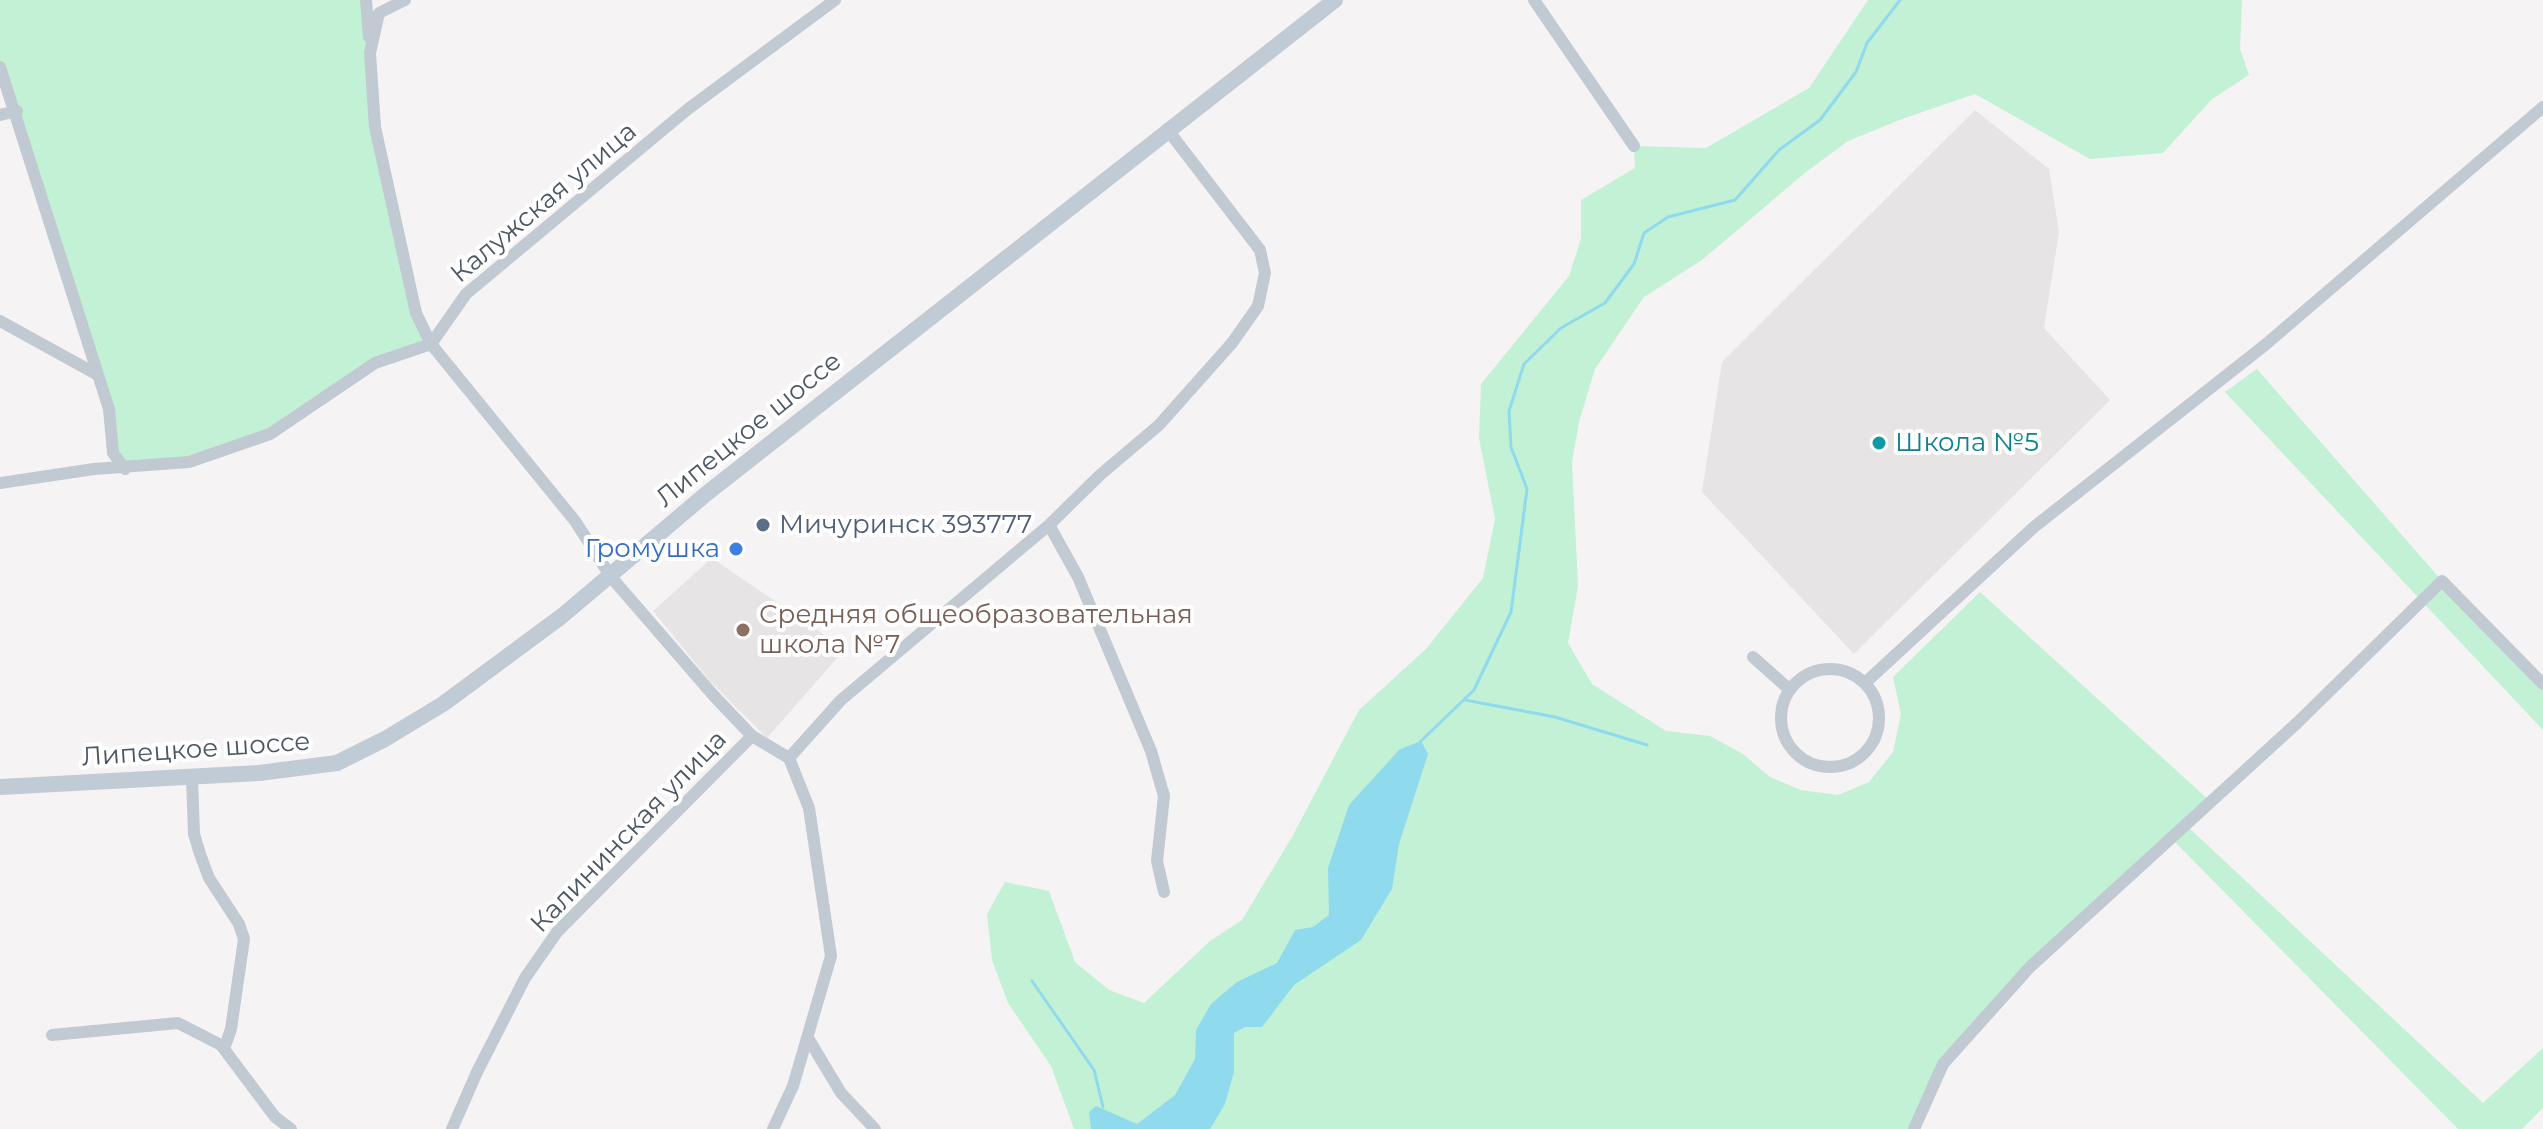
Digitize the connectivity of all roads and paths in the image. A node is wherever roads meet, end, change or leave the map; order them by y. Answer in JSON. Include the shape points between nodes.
{"nodes":[{"id":1,"x":366,"y":0,"type":"edge"},
{"id":2,"x":405,"y":0,"type":"edge"},
{"id":3,"x":835,"y":0,"type":"edge"},
{"id":4,"x":1335,"y":0,"type":"edge"},
{"id":5,"x":1534,"y":0,"type":"edge"},
{"id":6,"x":370,"y":53,"type":"junction"},
{"id":7,"x":0,"y":67,"type":"edge"},
{"id":8,"x":2543,"y":107,"type":"edge"},
{"id":9,"x":17,"y":111,"type":"junction"},
{"id":10,"x":0,"y":115,"type":"edge"},
{"id":11,"x":1167,"y":129,"type":"junction"},
{"id":12,"x":1634,"y":146,"type":"dead end"},
{"id":13,"x":0,"y":321,"type":"edge"},
{"id":14,"x":431,"y":344,"type":"junction"},
{"id":15,"x":98,"y":375,"type":"junction"},
{"id":16,"x":125,"y":469,"type":"junction"},
{"id":17,"x":0,"y":483,"type":"edge"},
{"id":18,"x":1049,"y":525,"type":"junction"},
{"id":19,"x":611,"y":577,"type":"junction"},
{"id":20,"x":1753,"y":657,"type":"dead end"},
{"id":21,"x":1865,"y":683,"type":"junction"},
{"id":22,"x":2543,"y":684,"type":"edge"},
{"id":23,"x":1790,"y":690,"type":"junction"},
{"id":24,"x":752,"y":736,"type":"junction"},
{"id":25,"x":789,"y":758,"type":"junction"},
{"id":26,"x":192,"y":777,"type":"junction"},
{"id":27,"x":0,"y":787,"type":"edge"},
{"id":28,"x":1164,"y":892,"type":"dead end"},
{"id":29,"x":52,"y":1035,"type":"dead end"},
{"id":30,"x":808,"y":1038,"type":"junction"},
{"id":31,"x":224,"y":1049,"type":"junction"},
{"id":32,"x":291,"y":1129,"type":"edge"},
{"id":33,"x":452,"y":1129,"type":"edge"},
{"id":34,"x":773,"y":1129,"type":"edge"},
{"id":35,"x":875,"y":1129,"type":"edge"},
{"id":36,"x":1914,"y":1129,"type":"edge"}],
"edges":[{"from":1,"to":6,"type":"street"},
{"from":2,"to":6,"type":"street","via":[[379,13]]},
{"from":3,"to":14,"type":"street","name":"Калужская улица","via":[[688,109],[466,294]]},
{"from":4,"to":11,"type":"street","name":"Липецкое шоссе"},
{"from":5,"to":12,"type":"street"},
{"from":6,"to":14,"type":"street","via":[[375,127],[416,313]]},
{"from":7,"to":9,"type":"street"},
{"from":8,"to":21,"type":"street","via":[[2265,345],[2034,527]]},
{"from":9,"to":10,"type":"street"},
{"from":9,"to":15,"type":"street"},
{"from":11,"to":18,"type":"street","via":[[1260,250],[1265,273],[1258,306],[1159,425]]},
{"from":11,"to":19,"type":"street","name":"Липецкое шоссе","via":[[706,494]]},
{"from":13,"to":15,"type":"street"},
{"from":14,"to":16,"type":"street","via":[[375,363],[270,434],[189,462]]},
{"from":14,"to":19,"type":"street","via":[[575,521]]},
{"from":15,"to":16,"type":"street","via":[[109,409],[113,453]]},
{"from":16,"to":17,"type":"street"},
{"from":18,"to":25,"type":"street","via":[[841,700]]},
{"from":18,"to":28,"type":"street","via":[[1078,577],[1151,751],[1164,796],[1157,861]]},
{"from":19,"to":24,"type":"street"},
{"from":19,"to":26,"type":"street","name":"Липецкое шоссе","via":[[443,704],[337,763]]},
{"from":20,"to":23,"type":"street"},
{"from":21,"to":23,"type":"street","via":[[1851,673],[1826,669],[1802,678]]},
{"from":21,"to":23,"type":"street","via":[[1878,707],[1876,733],[1861,755],[1836,766],[1810,762],[1789,744],[1781,717]]},
{"from":22,"to":36,"type":"street","via":[[2442,581],[2297,723],[2030,967],[1943,1064]]},
{"from":24,"to":25,"type":"street"},
{"from":24,"to":33,"type":"street","name":"Калининская улица","via":[[557,932],[525,978]]},
{"from":25,"to":30,"type":"street","via":[[809,808],[831,956]]},
{"from":26,"to":27,"type":"street","name":"Липецкое шоссе"},
{"from":26,"to":31,"type":"street","via":[[200,854],[244,939]]},
{"from":29,"to":31,"type":"street","via":[[178,1023]]},
{"from":30,"to":34,"type":"street"},
{"from":30,"to":35,"type":"street","via":[[841,1093]]},
{"from":31,"to":32,"type":"street","via":[[275,1117]]}]}
